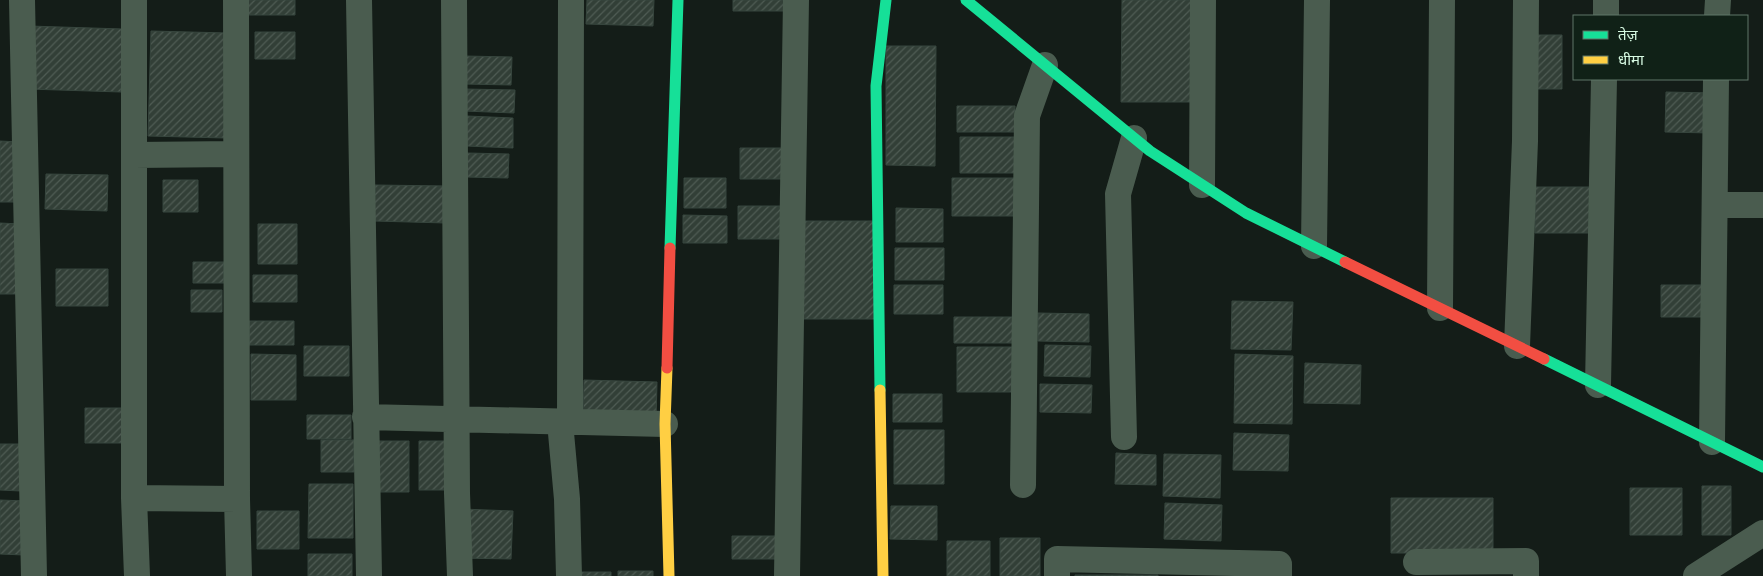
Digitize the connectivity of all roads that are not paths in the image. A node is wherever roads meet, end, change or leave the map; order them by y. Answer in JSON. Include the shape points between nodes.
{"nodes":[{"id":1,"x":22,"y":0,"type":"edge"},
{"id":2,"x":134,"y":0,"type":"edge"},
{"id":3,"x":236,"y":0,"type":"edge"},
{"id":4,"x":359,"y":0,"type":"edge"},
{"id":5,"x":454,"y":0,"type":"edge"},
{"id":6,"x":571,"y":0,"type":"edge"},
{"id":7,"x":678,"y":0,"type":"edge"},
{"id":8,"x":796,"y":0,"type":"edge"},
{"id":9,"x":886,"y":0,"type":"edge"},
{"id":10,"x":966,"y":0,"type":"edge"},
{"id":11,"x":1203,"y":0,"type":"edge"},
{"id":12,"x":1317,"y":0,"type":"edge"},
{"id":13,"x":1442,"y":0,"type":"edge"},
{"id":14,"x":1526,"y":0,"type":"edge"},
{"id":15,"x":1606,"y":0,"type":"edge"},
{"id":16,"x":1718,"y":0,"type":"edge"},
{"id":17,"x":1606,"y":15,"type":"edge"},
{"id":18,"x":1717,"y":15,"type":"edge"},
{"id":19,"x":1045,"y":65,"type":"junction"},
{"id":20,"x":1604,"y":80,"type":"edge"},
{"id":21,"x":1716,"y":80,"type":"edge"},
{"id":22,"x":1134,"y":138,"type":"junction"},
{"id":23,"x":236,"y":154,"type":"junction"},
{"id":24,"x":134,"y":155,"type":"junction"},
{"id":25,"x":1202,"y":185,"type":"junction"},
{"id":26,"x":1715,"y":205,"type":"junction"},
{"id":27,"x":1763,"y":205,"type":"edge"},
{"id":28,"x":1314,"y":246,"type":"junction"},
{"id":29,"x":1440,"y":308,"type":"junction"},
{"id":30,"x":1518,"y":346,"type":"junction"},
{"id":31,"x":1598,"y":385,"type":"junction"},
{"id":32,"x":365,"y":418,"type":"junction"},
{"id":33,"x":457,"y":420,"type":"junction"},
{"id":34,"x":566,"y":422,"type":"junction"},
{"id":35,"x":665,"y":424,"type":"junction"},
{"id":36,"x":1124,"y":437,"type":"dead end"},
{"id":37,"x":1712,"y":442,"type":"junction"},
{"id":38,"x":1763,"y":467,"type":"edge"},
{"id":39,"x":1023,"y":485,"type":"dead end"},
{"id":40,"x":134,"y":498,"type":"junction"},
{"id":41,"x":237,"y":499,"type":"junction"},
{"id":42,"x":1763,"y":533,"type":"edge"},
{"id":43,"x":1416,"y":562,"type":"dead end"},
{"id":44,"x":34,"y":576,"type":"edge"},
{"id":45,"x":137,"y":576,"type":"edge"},
{"id":46,"x":239,"y":576,"type":"edge"},
{"id":47,"x":369,"y":576,"type":"edge"},
{"id":48,"x":460,"y":576,"type":"edge"},
{"id":49,"x":569,"y":576,"type":"edge"},
{"id":50,"x":669,"y":576,"type":"edge"},
{"id":51,"x":788,"y":576,"type":"edge"},
{"id":52,"x":883,"y":576,"type":"edge"},
{"id":53,"x":1057,"y":576,"type":"edge"},
{"id":54,"x":1279,"y":576,"type":"edge"},
{"id":55,"x":1526,"y":576,"type":"edge"},
{"id":56,"x":1696,"y":576,"type":"edge"}],
"edges":[{"from":1,"to":44,"type":"street"},
{"from":2,"to":24,"type":"street"},
{"from":3,"to":23,"type":"street"},
{"from":4,"to":32,"type":"street"},
{"from":5,"to":33,"type":"street"},
{"from":6,"to":34,"type":"street"},
{"from":7,"to":35,"type":"street"},
{"from":8,"to":51,"type":"street"},
{"from":9,"to":52,"type":"street","via":[[876,86]]},
{"from":10,"to":19,"type":"street"},
{"from":11,"to":25,"type":"street"},
{"from":12,"to":28,"type":"street"},
{"from":13,"to":29,"type":"street"},
{"from":14,"to":30,"type":"street"},
{"from":15,"to":17,"type":"street"},
{"from":16,"to":18,"type":"street"},
{"from":19,"to":22,"type":"street"},
{"from":19,"to":39,"type":"street","via":[[1027,116]]},
{"from":20,"to":31,"type":"street"},
{"from":21,"to":26,"type":"street"},
{"from":22,"to":25,"type":"street"},
{"from":22,"to":36,"type":"street","via":[[1118,194]]},
{"from":23,"to":24,"type":"street"},
{"from":23,"to":41,"type":"street"},
{"from":24,"to":40,"type":"street"},
{"from":25,"to":28,"type":"street","via":[[1246,212]]},
{"from":26,"to":27,"type":"street"},
{"from":26,"to":37,"type":"street"},
{"from":28,"to":29,"type":"street"},
{"from":29,"to":30,"type":"street"},
{"from":30,"to":31,"type":"street"},
{"from":31,"to":37,"type":"street"},
{"from":32,"to":33,"type":"street"},
{"from":32,"to":47,"type":"street"},
{"from":33,"to":34,"type":"street"},
{"from":33,"to":48,"type":"street"},
{"from":34,"to":35,"type":"street"},
{"from":34,"to":49,"type":"street"},
{"from":35,"to":50,"type":"street"},
{"from":37,"to":38,"type":"street"},
{"from":40,"to":41,"type":"street"},
{"from":40,"to":45,"type":"street"},
{"from":41,"to":46,"type":"street"},
{"from":42,"to":56,"type":"street"},
{"from":43,"to":55,"type":"street","via":[[1526,561]]},
{"from":53,"to":54,"type":"street","via":[[1057,559],[1279,564]]}]}
